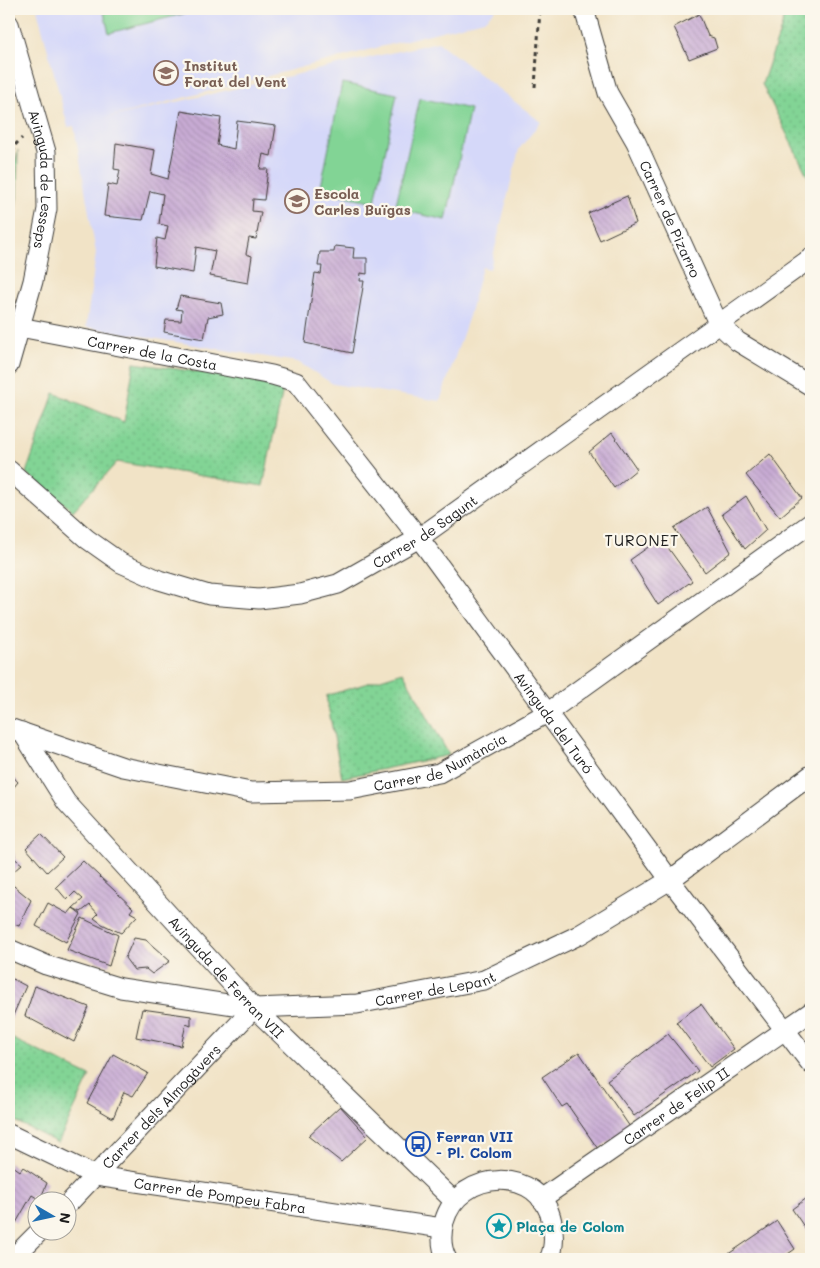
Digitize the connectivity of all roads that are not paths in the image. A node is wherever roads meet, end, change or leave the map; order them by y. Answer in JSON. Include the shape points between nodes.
{"nodes":[{"id":1,"x":584,"y":9,"type":"edge"},
{"id":2,"x":9,"y":24,"type":"edge"},
{"id":3,"x":811,"y":258,"type":"edge"},
{"id":4,"x":718,"y":323,"type":"junction"},
{"id":5,"x":14,"y":326,"type":"edge"},
{"id":6,"x":9,"y":365,"type":"edge"},
{"id":7,"x":296,"y":382,"type":"joint"},
{"id":8,"x":811,"y":386,"type":"edge"},
{"id":9,"x":9,"y":470,"type":"edge"},
{"id":10,"x":811,"y":523,"type":"edge"},
{"id":11,"x":419,"y":538,"type":"junction"},
{"id":12,"x":547,"y":713,"type":"junction"},
{"id":13,"x":15,"y":730,"type":"edge"},
{"id":14,"x":811,"y":775,"type":"edge"},
{"id":15,"x":670,"y":880,"type":"junction"},
{"id":16,"x":9,"y":949,"type":"edge"},
{"id":17,"x":254,"y":1008,"type":"junction"},
{"id":18,"x":811,"y":1012,"type":"edge"},
{"id":19,"x":786,"y":1030,"type":"junction"},
{"id":20,"x":811,"y":1064,"type":"edge"},
{"id":21,"x":9,"y":1134,"type":"edge"},
{"id":22,"x":96,"y":1176,"type":"junction"},
{"id":23,"x":78,"y":1194,"type":"edge"},
{"id":24,"x":541,"y":1199,"type":"junction"},
{"id":25,"x":454,"y":1201,"type":"junction"},
{"id":26,"x":442,"y":1228,"type":"junction"},
{"id":27,"x":31,"y":1240,"type":"edge"},
{"id":28,"x":12,"y":1259,"type":"edge"},
{"id":29,"x":447,"y":1259,"type":"edge"},
{"id":30,"x":549,"y":1259,"type":"edge"}],
"edges":[{"from":1,"to":4,"type":"street","name":"Carrer de Pizarro","via":[[608,94],[636,142]]},
{"from":2,"to":5,"type":"street","name":"Avinguda de Lesseps","via":[[46,152],[47,209],[40,250]]},
{"from":3,"to":4,"type":"street","name":"Carrer de Sagunt"},
{"from":4,"to":8,"type":"street","name":"Carrer de Pizarro","via":[[737,341]]},
{"from":4,"to":11,"type":"street","name":"Carrer de Sagunt"},
{"from":5,"to":6,"type":"street","name":"Avinguda de Lesseps"},
{"from":5,"to":7,"type":"street","name":"Carrer de la Costa"},
{"from":7,"to":11,"type":"street","name":"Avinguda del Turó"},
{"from":9,"to":11,"type":"street","name":"Carrer de Sagunt","via":[[86,539],[121,563],[159,580],[209,595],[259,599],[300,594],[338,584]]},
{"from":10,"to":12,"type":"street","name":"Carrer de Numància"},
{"from":11,"to":12,"type":"street","name":"Avinguda del Turó"},
{"from":12,"to":13,"type":"street","name":"Carrer de Numància","via":[[439,773],[350,790],[251,792],[123,766]]},
{"from":12,"to":15,"type":"street","name":"Avinguda del Turó"},
{"from":13,"to":17,"type":"street","name":"Avinguda de Ferran VII","via":[[66,802]]},
{"from":14,"to":15,"type":"street","name":"Carrer de Lepant"},
{"from":15,"to":17,"type":"street","name":"Carrer de Lepant","via":[[579,935],[484,980],[357,1004]]},
{"from":15,"to":19,"type":"street","name":"Avinguda del Turó"},
{"from":16,"to":17,"type":"street","name":"Carrer de Lepant","via":[[46,965],[122,988]]},
{"from":17,"to":22,"type":"street","name":"Carrer dels Almogàvers"},
{"from":17,"to":25,"type":"street","name":"Avinguda de Ferran VII"},
{"from":18,"to":19,"type":"street","name":"Carrer de Felip II"},
{"from":19,"to":20,"type":"street","name":"Avinguda del Turó"},
{"from":19,"to":24,"type":"street","name":"Carrer de Felip II"},
{"from":21,"to":22,"type":"street","name":"Carrer de Pompeu Fabra"},
{"from":22,"to":23,"type":"street","name":"Carrer dels Almogàvers"},
{"from":22,"to":26,"type":"street","name":"Carrer de Pompeu Fabra"},
{"from":24,"to":25,"type":"street","via":[[528,1188],[497,1180],[480,1182]]},
{"from":24,"to":30,"type":"street","via":[[551,1216],[554,1235]]},
{"from":25,"to":26,"type":"street"},
{"from":26,"to":29,"type":"street"},
{"from":27,"to":28,"type":"street"}]}
